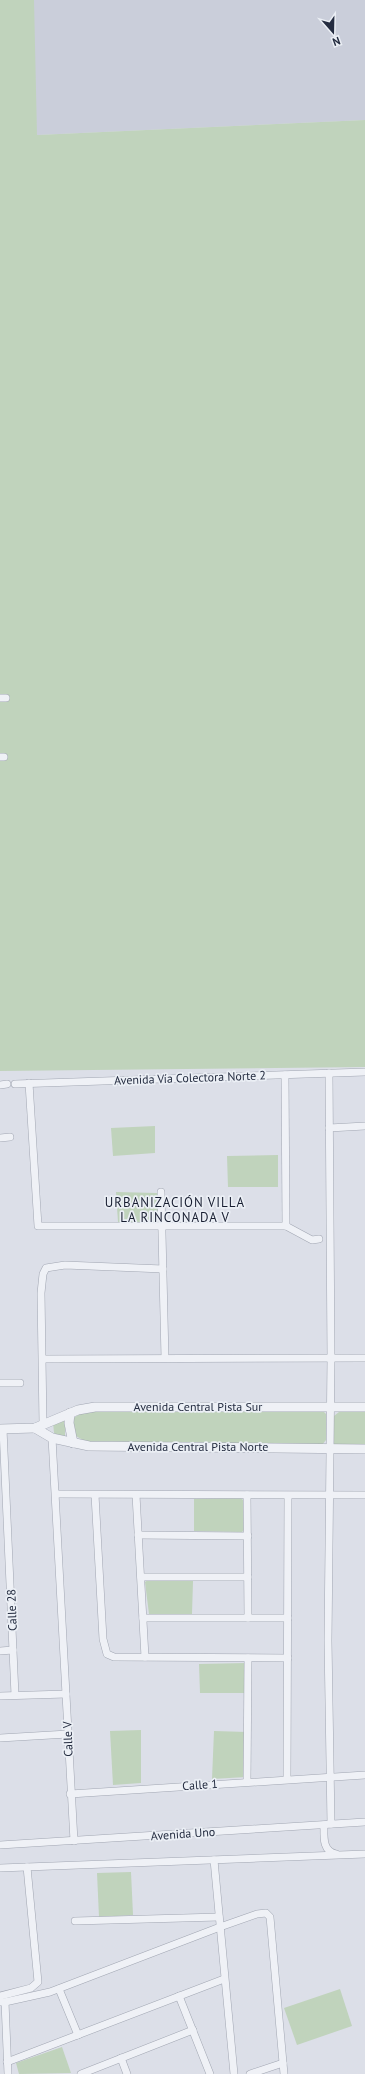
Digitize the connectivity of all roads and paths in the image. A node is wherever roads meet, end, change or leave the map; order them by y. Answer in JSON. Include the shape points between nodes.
{"nodes":[{"id":1,"x":365,"y":1072,"type":"edge"},
{"id":2,"x":329,"y":1073,"type":"junction"},
{"id":3,"x":285,"y":1075,"type":"junction"},
{"id":4,"x":29,"y":1083,"type":"junction"},
{"id":5,"x":7,"y":1084,"type":"edge"},
{"id":6,"x":365,"y":1126,"type":"edge"},
{"id":7,"x":329,"y":1128,"type":"junction"},
{"id":8,"x":10,"y":1137,"type":"dead end"},
{"id":9,"x":0,"y":1138,"type":"edge"},
{"id":10,"x":161,"y":1192,"type":"dead end"},
{"id":11,"x":286,"y":1226,"type":"junction"},
{"id":12,"x":162,"y":1227,"type":"junction"},
{"id":13,"x":319,"y":1239,"type":"dead end"},
{"id":14,"x":163,"y":1269,"type":"junction"},
{"id":15,"x":165,"y":1358,"type":"junction"},
{"id":16,"x":331,"y":1358,"type":"junction"},
{"id":17,"x":365,"y":1358,"type":"edge"},
{"id":18,"x":43,"y":1359,"type":"junction"},
{"id":19,"x":0,"y":1383,"type":"edge"},
{"id":20,"x":20,"y":1383,"type":"dead end"},
{"id":21,"x":330,"y":1407,"type":"junction"},
{"id":22,"x":365,"y":1407,"type":"edge"},
{"id":23,"x":70,"y":1414,"type":"junction"},
{"id":24,"x":39,"y":1426,"type":"junction"},
{"id":25,"x":1,"y":1429,"type":"edge"},
{"id":26,"x":52,"y":1438,"type":"junction"},
{"id":27,"x":73,"y":1443,"type":"junction"},
{"id":28,"x":330,"y":1448,"type":"junction"},
{"id":29,"x":365,"y":1449,"type":"edge"},
{"id":30,"x":2,"y":1478,"type":"edge"},
{"id":31,"x":56,"y":1494,"type":"junction"},
{"id":32,"x":95,"y":1495,"type":"junction"},
{"id":33,"x":136,"y":1495,"type":"junction"},
{"id":34,"x":247,"y":1495,"type":"junction"},
{"id":35,"x":328,"y":1495,"type":"junction"},
{"id":36,"x":288,"y":1496,"type":"junction"},
{"id":37,"x":365,"y":1496,"type":"edge"},
{"id":38,"x":0,"y":1522,"type":"edge"},
{"id":39,"x":8,"y":1522,"type":"junction"},
{"id":40,"x":138,"y":1535,"type":"junction"},
{"id":41,"x":248,"y":1536,"type":"junction"},
{"id":42,"x":141,"y":1577,"type":"junction"},
{"id":43,"x":248,"y":1577,"type":"junction"},
{"id":44,"x":143,"y":1618,"type":"junction"},
{"id":45,"x":248,"y":1618,"type":"junction"},
{"id":46,"x":288,"y":1618,"type":"junction"},
{"id":47,"x":13,"y":1650,"type":"junction"},
{"id":48,"x":0,"y":1651,"type":"edge"},
{"id":49,"x":145,"y":1657,"type":"junction"},
{"id":50,"x":248,"y":1658,"type":"junction"},
{"id":51,"x":288,"y":1658,"type":"junction"},
{"id":52,"x":66,"y":1694,"type":"junction"},
{"id":53,"x":15,"y":1695,"type":"junction"},
{"id":54,"x":0,"y":1696,"type":"edge"},
{"id":55,"x":68,"y":1734,"type":"junction"},
{"id":56,"x":0,"y":1738,"type":"edge"},
{"id":57,"x":365,"y":1775,"type":"edge"},
{"id":58,"x":330,"y":1776,"type":"junction"},
{"id":59,"x":287,"y":1779,"type":"junction"},
{"id":60,"x":247,"y":1782,"type":"junction"},
{"id":61,"x":70,"y":1794,"type":"junction"},
{"id":62,"x":365,"y":1822,"type":"edge"},
{"id":63,"x":331,"y":1824,"type":"junction"},
{"id":64,"x":324,"y":1825,"type":"junction"},
{"id":65,"x":74,"y":1841,"type":"junction"},
{"id":66,"x":0,"y":1845,"type":"edge"},
{"id":67,"x":324,"y":1845,"type":"junction"},
{"id":68,"x":365,"y":1854,"type":"edge"},
{"id":69,"x":339,"y":1855,"type":"junction"},
{"id":70,"x":309,"y":1856,"type":"junction"},
{"id":71,"x":214,"y":1860,"type":"junction"},
{"id":72,"x":28,"y":1867,"type":"junction"},
{"id":73,"x":0,"y":1868,"type":"edge"},
{"id":74,"x":219,"y":1917,"type":"junction"},
{"id":75,"x":75,"y":1921,"type":"dead end"},
{"id":76,"x":220,"y":1927,"type":"junction"},
{"id":77,"x":224,"y":1979,"type":"junction"},
{"id":78,"x":59,"y":1989,"type":"junction"},
{"id":79,"x":22,"y":1994,"type":"junction"},
{"id":80,"x":179,"y":1996,"type":"junction"},
{"id":81,"x":2,"y":2000,"type":"edge"},
{"id":82,"x":192,"y":2030,"type":"junction"},
{"id":83,"x":78,"y":2035,"type":"junction"},
{"id":84,"x":121,"y":2058,"type":"junction"},
{"id":85,"x":7,"y":2062,"type":"junction"},
{"id":86,"x":283,"y":2063,"type":"junction"},
{"id":87,"x":8,"y":2074,"type":"edge"},
{"id":88,"x":81,"y":2074,"type":"edge"},
{"id":89,"x":127,"y":2074,"type":"edge"},
{"id":90,"x":210,"y":2074,"type":"edge"},
{"id":91,"x":234,"y":2074,"type":"edge"},
{"id":92,"x":250,"y":2074,"type":"edge"},
{"id":93,"x":284,"y":2074,"type":"edge"}],
"edges":[{"from":1,"to":2,"type":"street","name":"Avenida Vía Colectora Norte 2"},
{"from":2,"to":3,"type":"street","name":"Avenida Vía Colectora Norte 2"},
{"from":2,"to":7,"type":"street"},
{"from":3,"to":4,"type":"street","name":"Avenida Vía Colectora Norte 2"},
{"from":3,"to":11,"type":"street"},
{"from":4,"to":5,"type":"street","name":"Avenida Vía Colectora Norte 2"},
{"from":4,"to":12,"type":"street","via":[[38,1226]]},
{"from":6,"to":7,"type":"street"},
{"from":7,"to":16,"type":"street"},
{"from":8,"to":9,"type":"street"},
{"from":10,"to":12,"type":"street"},
{"from":11,"to":12,"type":"street"},
{"from":11,"to":13,"type":"street","via":[[312,1240]]},
{"from":12,"to":14,"type":"street"},
{"from":14,"to":15,"type":"street"},
{"from":14,"to":18,"type":"street","via":[[65,1265],[46,1268],[41,1293]]},
{"from":15,"to":16,"type":"street"},
{"from":15,"to":18,"type":"street"},
{"from":16,"to":17,"type":"street"},
{"from":16,"to":21,"type":"street"},
{"from":18,"to":24,"type":"street"},
{"from":19,"to":20,"type":"street"},
{"from":21,"to":22,"type":"street","name":"Avenida Central Pista Sur"},
{"from":21,"to":23,"type":"street","name":"Avenida Central Pista Sur","via":[[95,1407]]},
{"from":21,"to":28,"type":"street"},
{"from":23,"to":24,"type":"street","name":"Avenida Central Pista Sur"},
{"from":23,"to":27,"type":"street","via":[[69,1429]]},
{"from":24,"to":25,"type":"street"},
{"from":24,"to":26,"type":"street","name":"Avenida Central Pista Norte"},
{"from":25,"to":30,"type":"street","name":"Calle 28"},
{"from":26,"to":27,"type":"street","name":"Avenida Central Pista Norte"},
{"from":26,"to":31,"type":"street","name":"Calle V"},
{"from":27,"to":28,"type":"street","name":"Avenida Central Pista Norte","via":[[89,1446]]},
{"from":28,"to":29,"type":"street","name":"Avenida Central Pista Norte"},
{"from":28,"to":35,"type":"street"},
{"from":30,"to":39,"type":"street","name":"Calle 28"},
{"from":31,"to":32,"type":"street"},
{"from":31,"to":52,"type":"street","name":"Calle V"},
{"from":32,"to":33,"type":"street"},
{"from":32,"to":49,"type":"street","via":[[105,1651],[114,1657]]},
{"from":33,"to":34,"type":"street"},
{"from":33,"to":40,"type":"street"},
{"from":34,"to":36,"type":"street"},
{"from":34,"to":41,"type":"street"},
{"from":35,"to":36,"type":"street"},
{"from":35,"to":37,"type":"street"},
{"from":35,"to":58,"type":"street"},
{"from":36,"to":46,"type":"street"},
{"from":38,"to":39,"type":"street"},
{"from":39,"to":47,"type":"street","name":"Calle 28"},
{"from":40,"to":41,"type":"street"},
{"from":40,"to":42,"type":"street"},
{"from":41,"to":43,"type":"street"},
{"from":42,"to":43,"type":"street"},
{"from":42,"to":44,"type":"street"},
{"from":43,"to":45,"type":"street"},
{"from":44,"to":45,"type":"street"},
{"from":44,"to":49,"type":"street"},
{"from":45,"to":46,"type":"street"},
{"from":46,"to":51,"type":"street"},
{"from":47,"to":48,"type":"street"},
{"from":47,"to":53,"type":"street","name":"Calle 28"},
{"from":49,"to":50,"type":"street"},
{"from":50,"to":51,"type":"street"},
{"from":50,"to":60,"type":"street"},
{"from":51,"to":59,"type":"street"},
{"from":52,"to":53,"type":"street"},
{"from":52,"to":55,"type":"street","name":"Calle V"},
{"from":53,"to":54,"type":"street"},
{"from":55,"to":56,"type":"street"},
{"from":55,"to":61,"type":"street","name":"Calle V"},
{"from":57,"to":58,"type":"street","name":"Calle 1"},
{"from":58,"to":59,"type":"street","name":"Calle 1"},
{"from":58,"to":63,"type":"street"},
{"from":59,"to":60,"type":"street","name":"Calle 1"},
{"from":60,"to":61,"type":"street","name":"Calle 1"},
{"from":61,"to":65,"type":"street","name":"Calle V"},
{"from":62,"to":63,"type":"street","name":"Avenida Uno"},
{"from":63,"to":64,"type":"street","name":"Avenida Uno"},
{"from":64,"to":65,"type":"street","name":"Avenida Uno"},
{"from":64,"to":67,"type":"street"},
{"from":65,"to":66,"type":"street","name":"Avenida Uno"},
{"from":67,"to":69,"type":"street","via":[[332,1853]]},
{"from":67,"to":70,"type":"street"},
{"from":68,"to":69,"type":"street"},
{"from":69,"to":70,"type":"street"},
{"from":70,"to":71,"type":"street"},
{"from":71,"to":72,"type":"street"},
{"from":71,"to":74,"type":"street"},
{"from":72,"to":73,"type":"street"},
{"from":72,"to":79,"type":"street","via":[[38,1979],[35,1986]]},
{"from":74,"to":75,"type":"street"},
{"from":74,"to":76,"type":"street"},
{"from":76,"to":77,"type":"street"},
{"from":76,"to":78,"type":"street"},
{"from":76,"to":86,"type":"street","via":[[260,1913],[266,1913],[270,1917]]},
{"from":77,"to":80,"type":"street"},
{"from":77,"to":91,"type":"street"},
{"from":78,"to":79,"type":"street"},
{"from":78,"to":83,"type":"street"},
{"from":79,"to":81,"type":"street"},
{"from":80,"to":82,"type":"street"},
{"from":80,"to":83,"type":"street"},
{"from":81,"to":85,"type":"street"},
{"from":82,"to":84,"type":"street"},
{"from":82,"to":90,"type":"street"},
{"from":83,"to":85,"type":"street"},
{"from":84,"to":88,"type":"street"},
{"from":84,"to":89,"type":"street"},
{"from":85,"to":87,"type":"street"},
{"from":86,"to":92,"type":"street"},
{"from":86,"to":93,"type":"street"}]}
